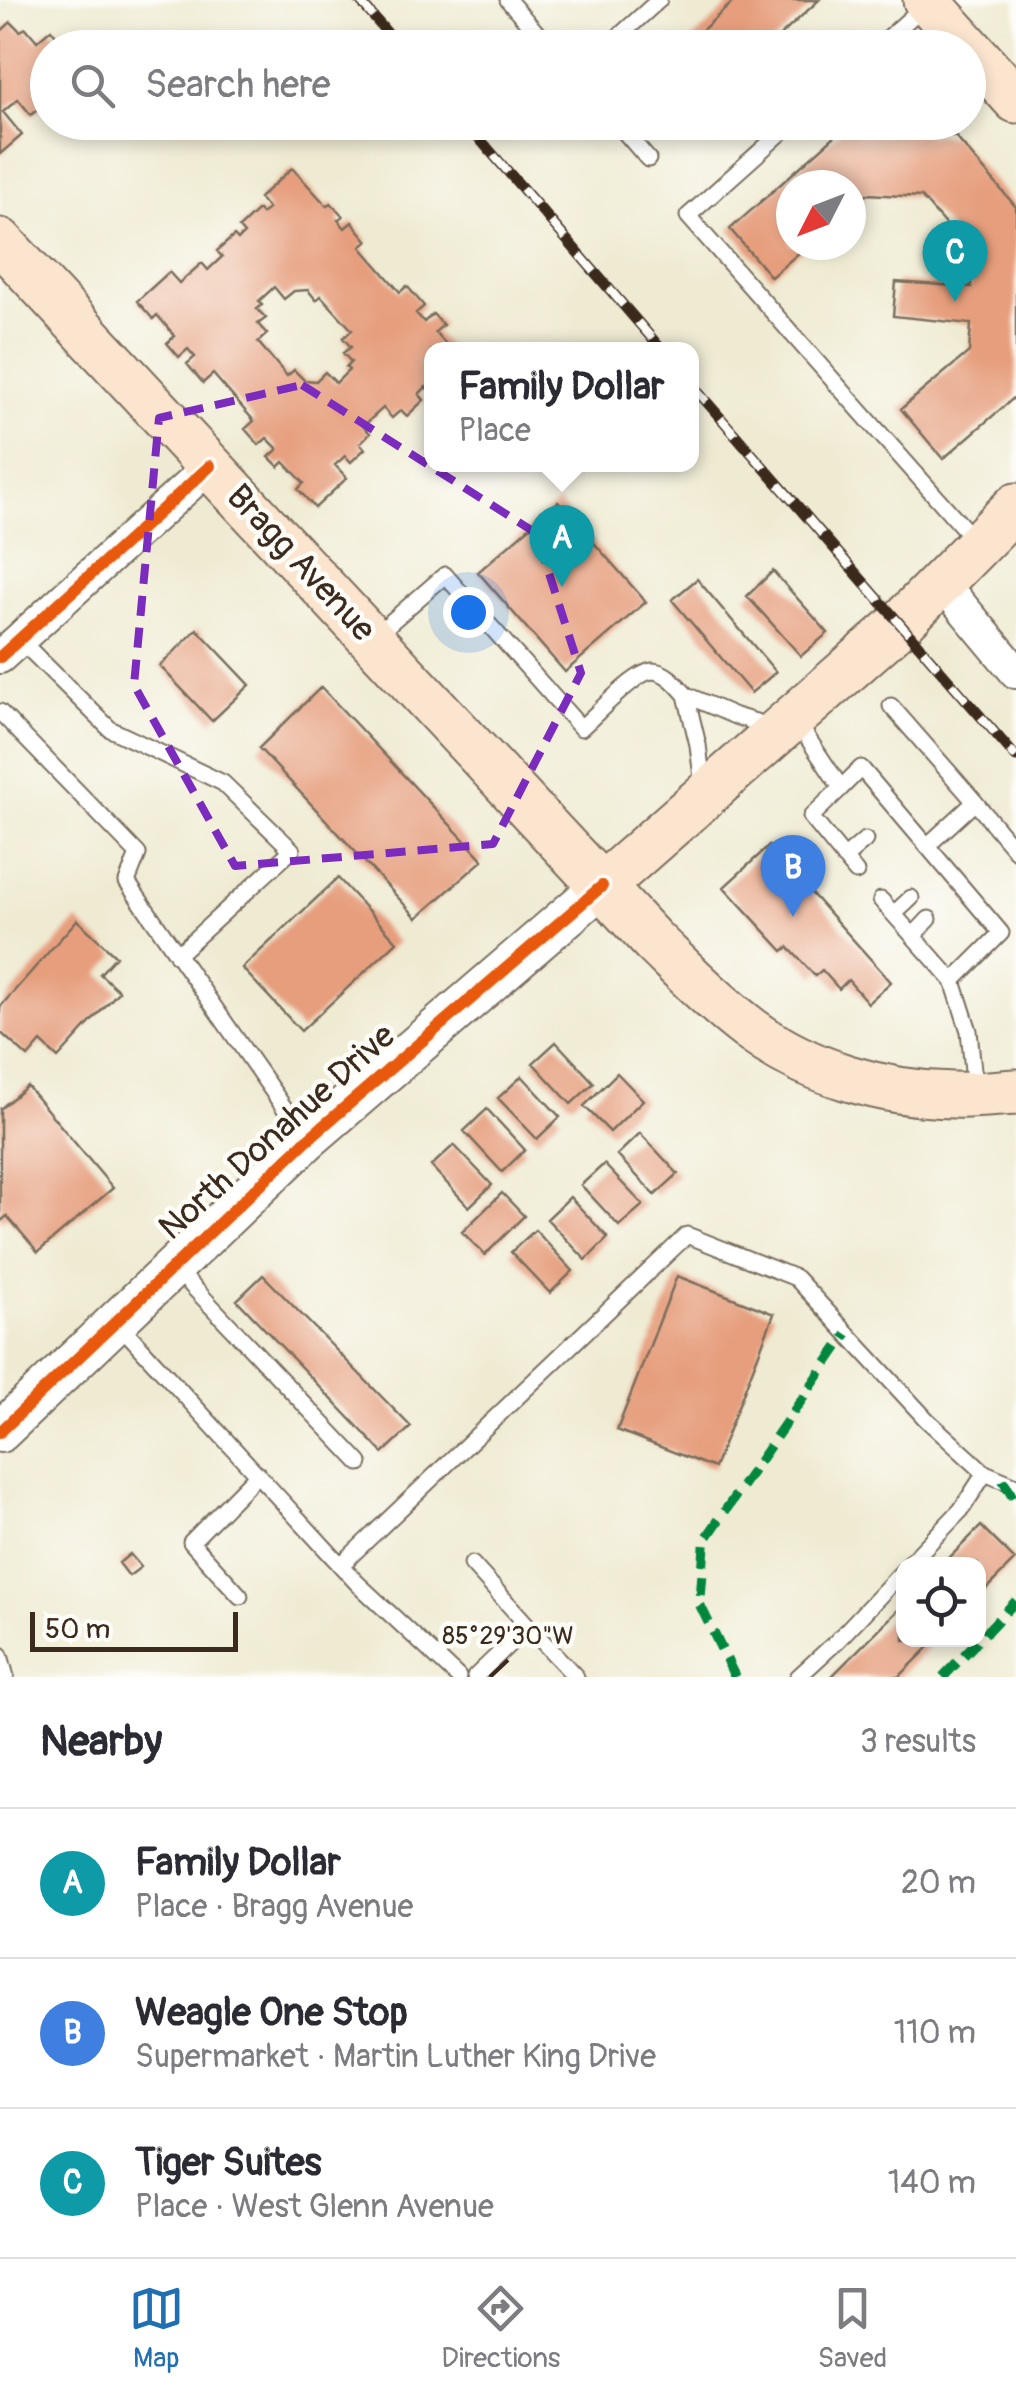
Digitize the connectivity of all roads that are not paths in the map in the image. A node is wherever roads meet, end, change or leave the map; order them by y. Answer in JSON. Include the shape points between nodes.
{"nodes":[{"id":1,"x":508,"y":0,"type":"edge"},
{"id":2,"x":658,"y":0,"type":"edge"},
{"id":3,"x":928,"y":1,"type":"edge"},
{"id":4,"x":534,"y":30,"type":"edge"},
{"id":5,"x":626,"y":30,"type":"edge"},
{"id":6,"x":897,"y":30,"type":"edge"},
{"id":7,"x":954,"y":30,"type":"edge"},
{"id":8,"x":986,"y":66,"type":"edge"},
{"id":9,"x":1016,"y":100,"type":"edge"},
{"id":10,"x":632,"y":140,"type":"edge"},
{"id":11,"x":773,"y":140,"type":"edge"},
{"id":12,"x":648,"y":159,"type":"dead end"},
{"id":13,"x":0,"y":241,"type":"edge"},
{"id":14,"x":210,"y":466,"type":"junction"},
{"id":15,"x":1016,"y":506,"type":"edge"},
{"id":16,"x":979,"y":545,"type":"junction"},
{"id":17,"x":941,"y":582,"type":"junction"},
{"id":18,"x":372,"y":639,"type":"junction"},
{"id":19,"x":9,"y":648,"type":"edge"},
{"id":20,"x":1016,"y":672,"type":"edge"},
{"id":21,"x":686,"y":694,"type":"junction"},
{"id":22,"x":891,"y":706,"type":"dead end"},
{"id":23,"x":0,"y":712,"type":"edge"},
{"id":24,"x":788,"y":724,"type":"junction"},
{"id":25,"x":841,"y":788,"type":"junction"},
{"id":26,"x":704,"y":795,"type":"junction"},
{"id":27,"x":975,"y":802,"type":"junction"},
{"id":28,"x":865,"y":840,"type":"dead end"},
{"id":29,"x":917,"y":843,"type":"junction"},
{"id":30,"x":1016,"y":850,"type":"edge"},
{"id":31,"x":844,"y":858,"type":"junction"},
{"id":32,"x":856,"y":872,"type":"dead end"},
{"id":33,"x":602,"y":886,"type":"junction"},
{"id":34,"x":911,"y":898,"type":"dead end"},
{"id":35,"x":881,"y":900,"type":"dead end"},
{"id":36,"x":894,"y":914,"type":"junction"},
{"id":37,"x":928,"y":919,"type":"dead end"},
{"id":38,"x":913,"y":936,"type":"junction"},
{"id":39,"x":177,"y":954,"type":"junction"},
{"id":40,"x":953,"y":981,"type":"junction"},
{"id":41,"x":996,"y":1093,"type":"edge"},
{"id":42,"x":306,"y":1140,"type":"junction"},
{"id":43,"x":174,"y":1266,"type":"junction"},
{"id":44,"x":116,"y":1321,"type":"junction"},
{"id":45,"x":0,"y":1432,"type":"edge"},
{"id":46,"x":360,"y":1462,"type":"dead end"},
{"id":47,"x":986,"y":1473,"type":"junction"},
{"id":48,"x":258,"y":1474,"type":"junction"},
{"id":49,"x":1016,"y":1486,"type":"edge"},
{"id":50,"x":915,"y":1557,"type":"edge"},
{"id":51,"x":472,"y":1564,"type":"dead end"},
{"id":52,"x":340,"y":1565,"type":"junction"},
{"id":53,"x":896,"y":1577,"type":"edge"},
{"id":54,"x":240,"y":1596,"type":"dead end"},
{"id":55,"x":528,"y":1626,"type":"junction"},
{"id":56,"x":0,"y":1656,"type":"edge"},
{"id":57,"x":6,"y":1677,"type":"edge"},
{"id":58,"x":458,"y":1677,"type":"edge"},
{"id":59,"x":475,"y":1677,"type":"edge"},
{"id":60,"x":576,"y":1677,"type":"edge"},
{"id":61,"x":798,"y":1677,"type":"edge"}],
"edges":[{"from":1,"to":4,"type":"lane"},
{"from":2,"to":5,"type":"lane"},
{"from":3,"to":6,"type":"lane"},
{"from":3,"to":7,"type":"main road"},
{"from":8,"to":9,"type":"main road"},
{"from":10,"to":12,"type":"lane"},
{"from":11,"to":16,"type":"lane","via":[[688,216]]},
{"from":13,"to":14,"type":"main road","name":"Bragg Avenue"},
{"from":14,"to":18,"type":"main road","name":"Bragg Avenue"},
{"from":14,"to":19,"type":"street"},
{"from":15,"to":16,"type":"main road","name":"North Donahue Drive"},
{"from":16,"to":17,"type":"main road","name":"North Donahue Drive"},
{"from":17,"to":20,"type":"street"},
{"from":17,"to":24,"type":"main road","name":"North Donahue Drive"},
{"from":18,"to":21,"type":"lane","via":[[445,574],[582,728],[641,674],[654,671],[672,679]]},
{"from":18,"to":33,"type":"main road","name":"Bragg Avenue"},
{"from":19,"to":39,"type":"lane","via":[[110,729],[223,783],[292,850]]},
{"from":21,"to":24,"type":"lane","via":[[735,716]]},
{"from":21,"to":26,"type":"lane"},
{"from":22,"to":27,"type":"lane"},
{"from":23,"to":39,"type":"lane","via":[[138,854],[127,882]]},
{"from":24,"to":25,"type":"lane"},
{"from":24,"to":26,"type":"main road","name":"North Donahue Drive"},
{"from":25,"to":29,"type":"lane","via":[[860,768]]},
{"from":25,"to":31,"type":"lane","via":[[811,818]]},
{"from":26,"to":33,"type":"main road","name":"North Donahue Drive"},
{"from":27,"to":29,"type":"lane"},
{"from":27,"to":30,"type":"lane"},
{"from":28,"to":31,"type":"lane"},
{"from":29,"to":40,"type":"lane","via":[[1001,933]]},
{"from":31,"to":32,"type":"lane"},
{"from":33,"to":41,"type":"main road","name":"Bragg Avenue","via":[[712,999],[799,1059],[906,1092]]},
{"from":33,"to":42,"type":"street","name":"North Donahue Drive"},
{"from":34,"to":36,"type":"lane"},
{"from":35,"to":36,"type":"lane"},
{"from":36,"to":38,"type":"lane"},
{"from":37,"to":38,"type":"lane"},
{"from":38,"to":40,"type":"lane"},
{"from":39,"to":42,"type":"lane"},
{"from":40,"to":41,"type":"lane"},
{"from":42,"to":43,"type":"street","name":"North Donahue Drive"},
{"from":43,"to":44,"type":"street","name":"North Donahue Drive"},
{"from":43,"to":46,"type":"lane"},
{"from":44,"to":45,"type":"street","name":"North Donahue Drive"},
{"from":44,"to":48,"type":"lane"},
{"from":47,"to":49,"type":"lane"},
{"from":47,"to":50,"type":"lane"},
{"from":47,"to":52,"type":"lane","via":[[927,1420],[796,1278],[687,1235]]},
{"from":48,"to":52,"type":"lane"},
{"from":48,"to":54,"type":"lane","via":[[191,1542]]},
{"from":51,"to":55,"type":"lane"},
{"from":52,"to":58,"type":"lane"},
{"from":53,"to":61,"type":"lane"},
{"from":55,"to":59,"type":"lane"},
{"from":55,"to":60,"type":"lane"},
{"from":56,"to":57,"type":"lane"}]}
